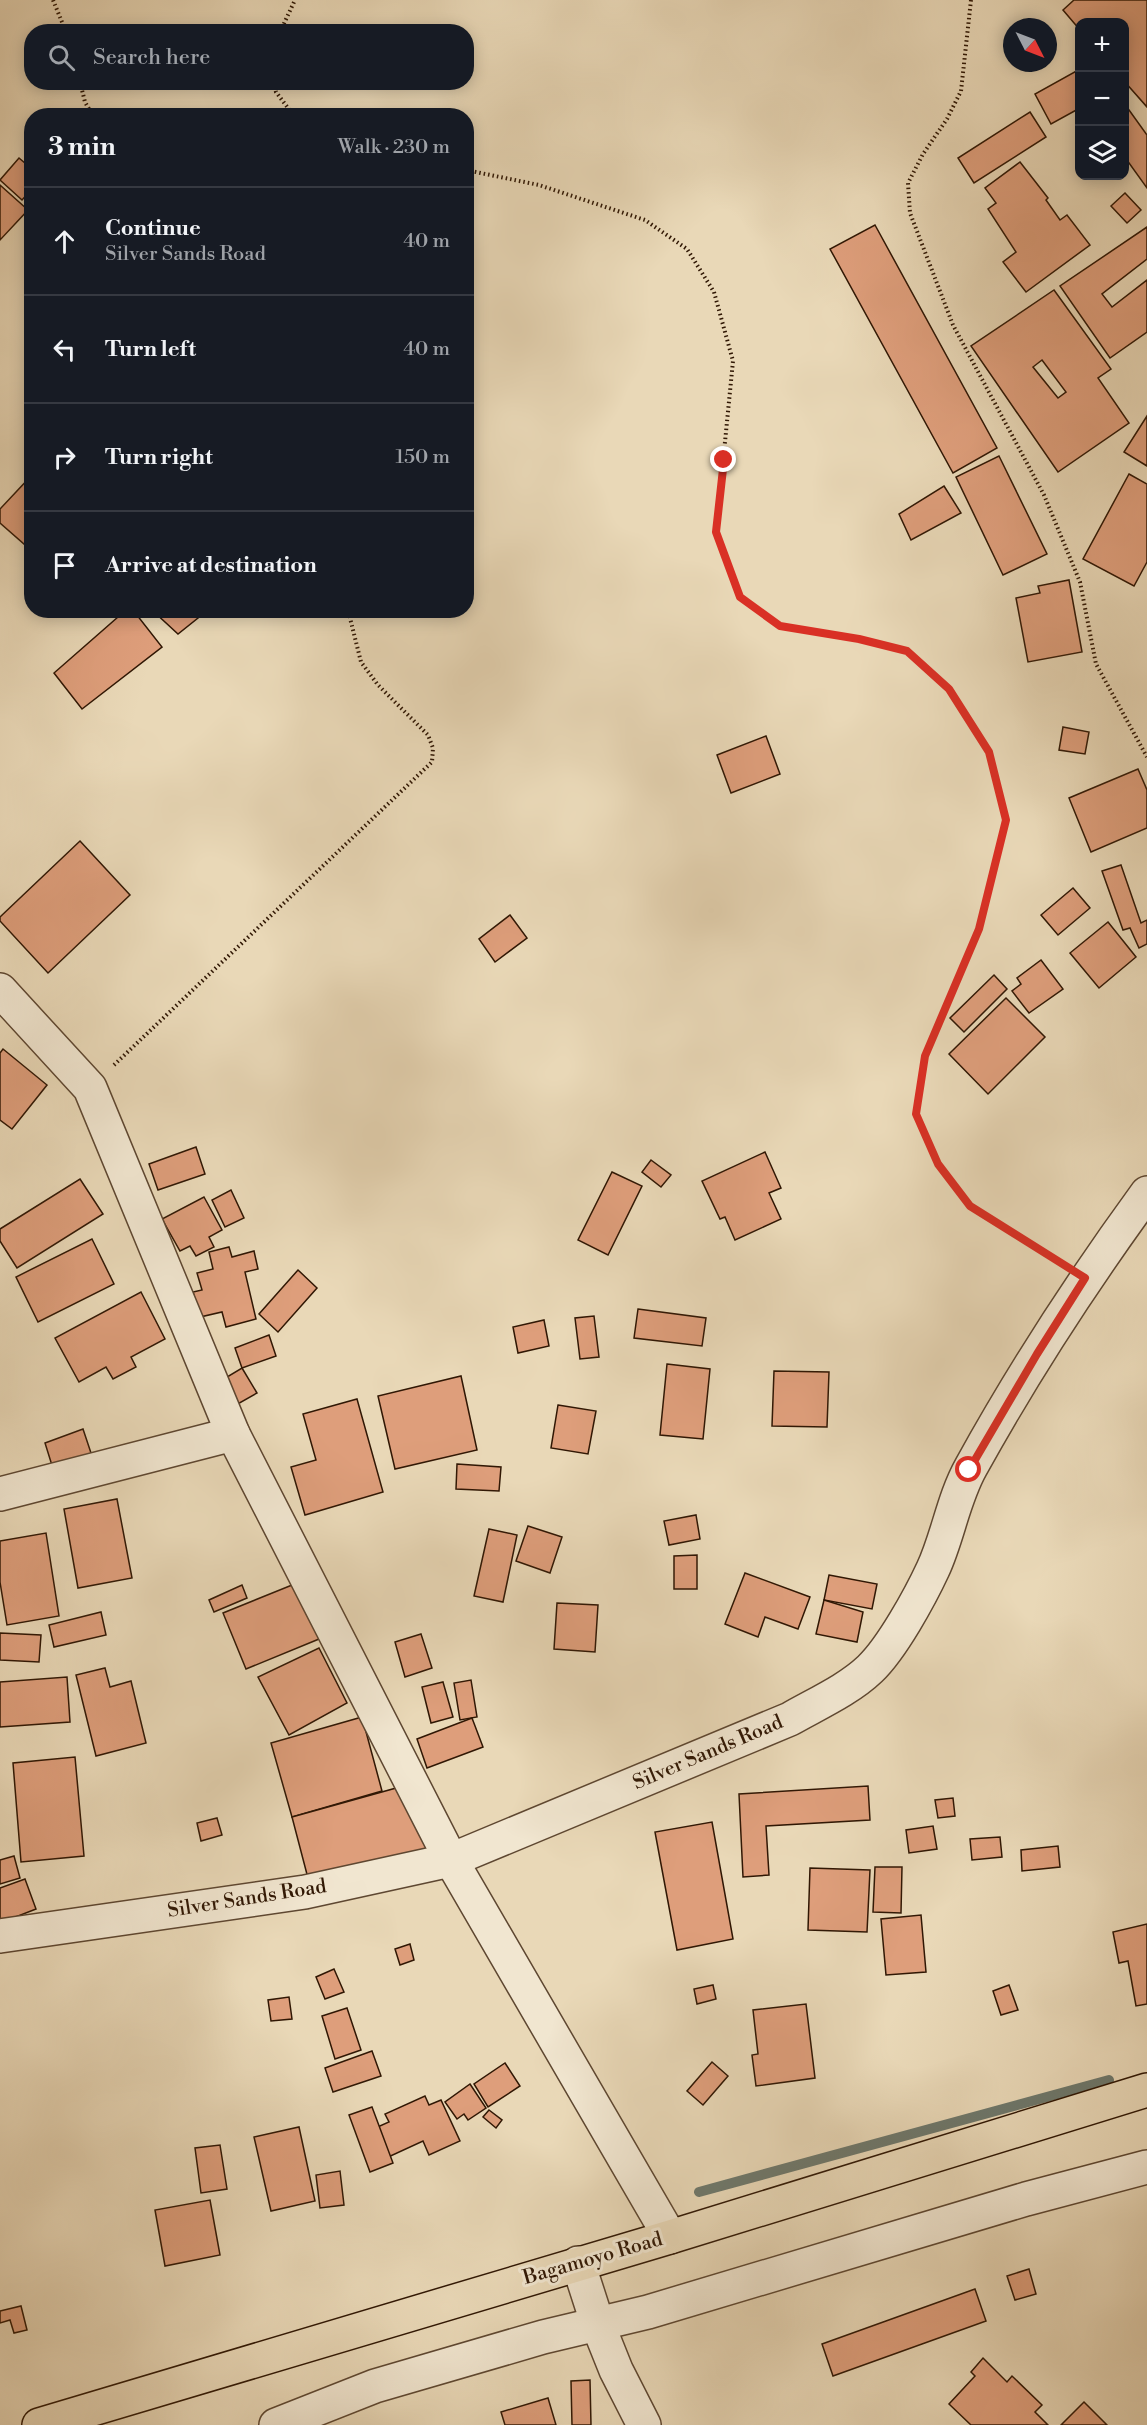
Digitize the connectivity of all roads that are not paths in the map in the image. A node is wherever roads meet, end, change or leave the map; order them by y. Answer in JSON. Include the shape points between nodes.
{"nodes":[{"id":1,"x":0,"y":990,"type":"edge"},
{"id":2,"x":1147,"y":1193,"type":"edge"},
{"id":3,"x":233,"y":1434,"type":"junction"},
{"id":4,"x":0,"y":1494,"type":"edge"},
{"id":5,"x":451,"y":1860,"type":"junction"},
{"id":6,"x":0,"y":1936,"type":"edge"},
{"id":7,"x":1147,"y":2090,"type":"edge"},
{"id":8,"x":1147,"y":2167,"type":"edge"},
{"id":9,"x":670,"y":2237,"type":"junction"},
{"id":10,"x":578,"y":2264,"type":"junction"},
{"id":11,"x":598,"y":2325,"type":"junction"},
{"id":12,"x":39,"y":2425,"type":"edge"},
{"id":13,"x":276,"y":2425,"type":"edge"},
{"id":14,"x":644,"y":2425,"type":"edge"}],
"edges":[{"from":1,"to":3,"type":"street","via":[[90,1088]]},
{"from":2,"to":5,"type":"street","name":"Silver Sands Road","via":[[1085,1278],[969,1470],[933,1569],[890,1645],[870,1670],[790,1719]]},
{"from":3,"to":4,"type":"street"},
{"from":3,"to":5,"type":"street"},
{"from":5,"to":6,"type":"street","name":"Silver Sands Road","via":[[305,1892]]},
{"from":5,"to":9,"type":"street"},
{"from":7,"to":9,"type":"highway","name":"Bagamoyo Road"},
{"from":8,"to":11,"type":"street"},
{"from":9,"to":10,"type":"highway","name":"Bagamoyo Road"},
{"from":10,"to":11,"type":"street"},
{"from":10,"to":12,"type":"highway","name":"Bagamoyo Road"},
{"from":11,"to":13,"type":"street","via":[[375,2386]]},
{"from":11,"to":14,"type":"street"}]}
